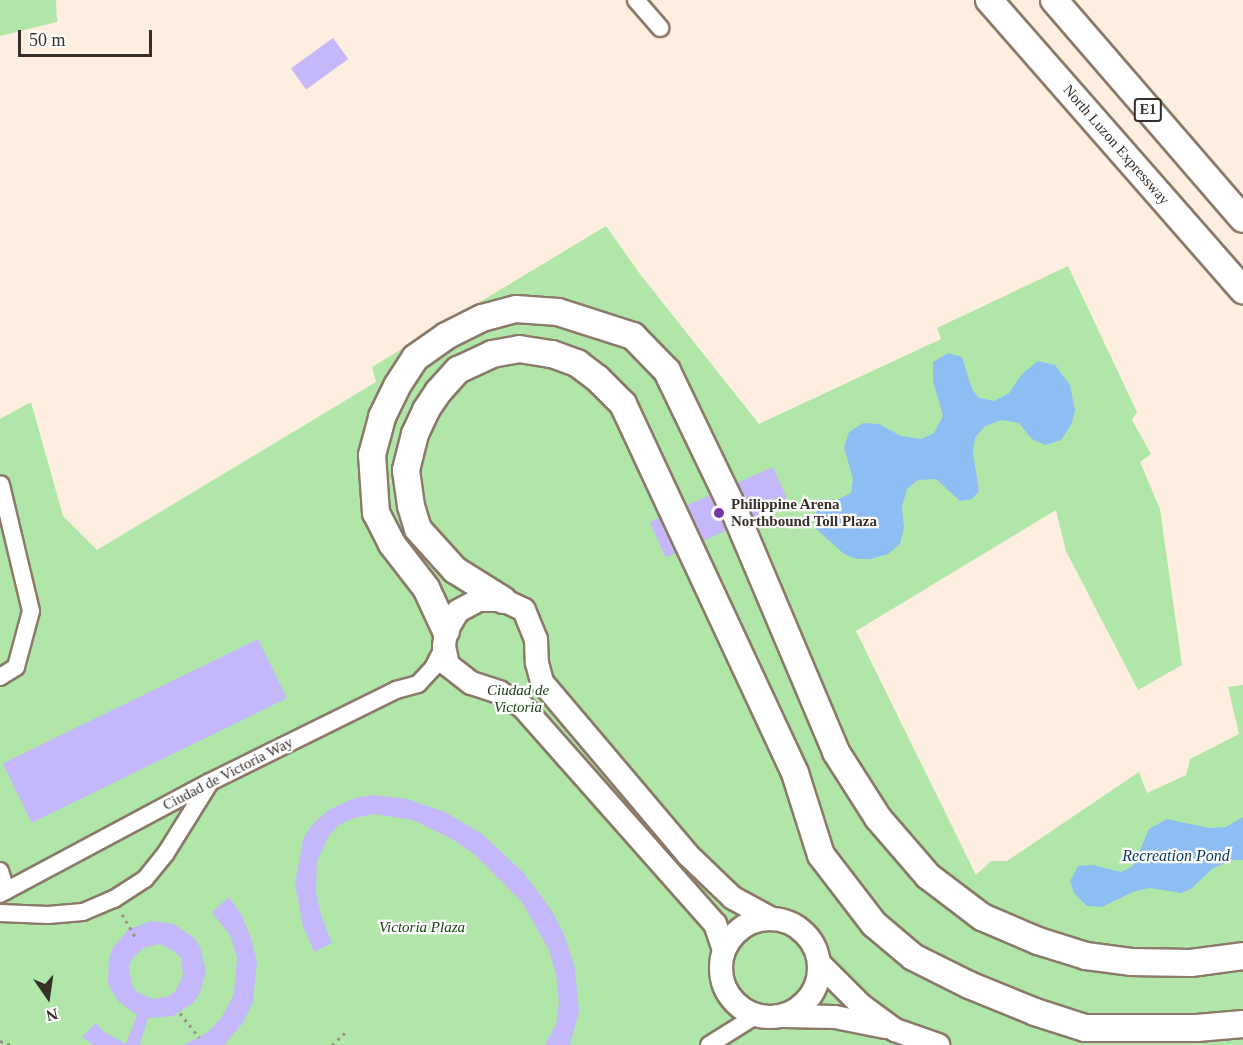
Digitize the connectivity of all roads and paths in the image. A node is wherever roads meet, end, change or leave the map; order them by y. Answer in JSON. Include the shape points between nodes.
{"nodes":[{"id":1,"x":636,"y":0,"type":"edge"},
{"id":2,"x":989,"y":0,"type":"edge"},
{"id":3,"x":1054,"y":0,"type":"edge"},
{"id":4,"x":660,"y":28,"type":"dead end"},
{"id":5,"x":1243,"y":219,"type":"edge"},
{"id":6,"x":1218,"y":260,"type":"junction"},
{"id":7,"x":1243,"y":290,"type":"edge"},
{"id":8,"x":1243,"y":298,"type":"edge"},
{"id":9,"x":2,"y":485,"type":"dead end"},
{"id":10,"x":503,"y":600,"type":"junction"},
{"id":11,"x":445,"y":639,"type":"junction"},
{"id":12,"x":0,"y":677,"type":"edge"},
{"id":13,"x":210,"y":782,"type":"junction"},
{"id":14,"x":0,"y":871,"type":"edge"},
{"id":15,"x":3,"y":892,"type":"edge"},
{"id":16,"x":114,"y":899,"type":"junction"},
{"id":17,"x":0,"y":914,"type":"edge"},
{"id":18,"x":772,"y":919,"type":"junction"},
{"id":19,"x":136,"y":938,"type":"dead end"},
{"id":20,"x":724,"y":950,"type":"junction"},
{"id":21,"x":1243,"y":956,"type":"edge"},
{"id":22,"x":821,"y":965,"type":"junction"},
{"id":23,"x":180,"y":1013,"type":"dead end"},
{"id":24,"x":757,"y":1015,"type":"junction"},
{"id":25,"x":781,"y":1016,"type":"junction"},
{"id":26,"x":1243,"y":1024,"type":"edge"},
{"id":27,"x":895,"y":1030,"type":"junction"},
{"id":28,"x":345,"y":1033,"type":"dead end"},
{"id":29,"x":199,"y":1037,"type":"dead end"},
{"id":30,"x":0,"y":1041,"type":"edge"},
{"id":31,"x":13,"y":1045,"type":"edge"},
{"id":32,"x":332,"y":1045,"type":"edge"},
{"id":33,"x":709,"y":1045,"type":"edge"},
{"id":34,"x":938,"y":1045,"type":"edge"}],
"edges":[{"from":1,"to":4,"type":"street"},
{"from":2,"to":6,"type":"highway","name":"North Luzon Expressway"},
{"from":3,"to":5,"type":"highway","number":"E1"},
{"from":6,"to":7,"type":"highway","name":"North Luzon Expressway"},
{"from":6,"to":8,"type":"highway"},
{"from":9,"to":12,"type":"street","via":[[31,611],[16,667]]},
{"from":10,"to":11,"type":"main road","via":[[468,604],[458,611]]},
{"from":10,"to":18,"type":"main road","via":[[524,610],[529,620],[542,682],[688,855],[733,898]]},
{"from":10,"to":26,"type":"highway","via":[[455,570],[418,529],[406,470],[426,410],[458,370],[492,354],[519,350],[552,354],[578,363],[623,404],[795,773],[821,855],[874,924],[913,957],[969,985],[1085,1028],[1187,1029]]},
{"from":11,"to":13,"type":"street","name":"Ciudad de Victoria Way","via":[[433,668],[418,684],[396,690]]},
{"from":11,"to":20,"type":"main road","via":[[448,665],[471,683],[499,692],[522,706],[715,924]]},
{"from":11,"to":21,"type":"highway","via":[[426,588],[392,544],[376,513],[372,455],[382,417],[397,386],[416,358],[446,336],[482,318],[516,309],[558,312],[633,336],[667,371],[734,510],[836,753],[878,818],[928,876],[982,917],[1086,956],[1191,963]]},
{"from":13,"to":15,"type":"street","name":"Ciudad de Victoria Way"},
{"from":13,"to":16,"type":"street","via":[[145,879]]},
{"from":14,"to":15,"type":"street"},
{"from":16,"to":17,"type":"street","via":[[83,912]]},
{"from":16,"to":19,"type":"path"},
{"from":18,"to":20,"type":"main road","via":[[739,930]]},
{"from":18,"to":22,"type":"main road","via":[[804,932]]},
{"from":20,"to":24,"type":"main road","via":[[721,972],[728,994],[739,1008]]},
{"from":22,"to":25,"type":"main road","via":[[811,997]]},
{"from":22,"to":27,"type":"main road","via":[[862,1006]]},
{"from":23,"to":29,"type":"path"},
{"from":24,"to":25,"type":"main road"},
{"from":24,"to":33,"type":"street"},
{"from":25,"to":27,"type":"main road","via":[[835,1017]]},
{"from":27,"to":34,"type":"main road"},
{"from":28,"to":32,"type":"path"},
{"from":30,"to":31,"type":"path"}]}
